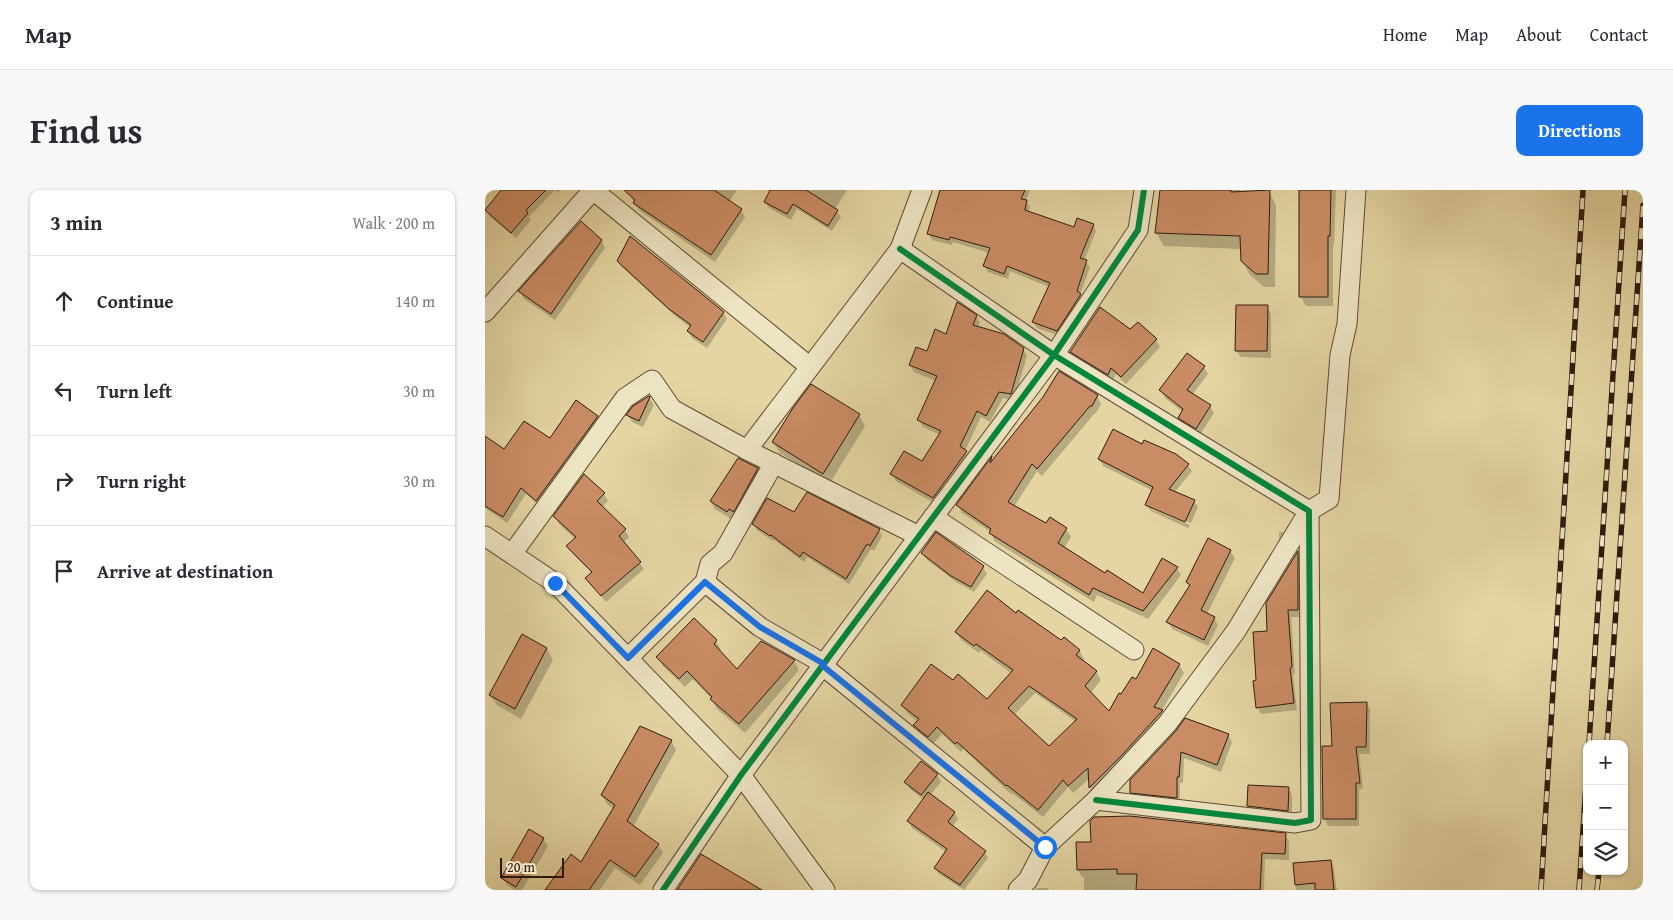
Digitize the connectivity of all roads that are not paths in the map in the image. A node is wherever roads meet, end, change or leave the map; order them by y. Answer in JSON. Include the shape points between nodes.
{"nodes":[{"id":1,"x":593,"y":190,"type":"edge"},
{"id":2,"x":922,"y":190,"type":"edge"},
{"id":3,"x":1144,"y":190,"type":"edge"},
{"id":4,"x":1356,"y":190,"type":"edge"},
{"id":5,"x":900,"y":249,"type":"junction"},
{"id":6,"x":485,"y":312,"type":"edge"},
{"id":7,"x":1054,"y":355,"type":"junction"},
{"id":8,"x":810,"y":367,"type":"junction"},
{"id":9,"x":747,"y":450,"type":"junction"},
{"id":10,"x":774,"y":463,"type":"junction"},
{"id":11,"x":1309,"y":511,"type":"junction"},
{"id":12,"x":933,"y":517,"type":"junction"},
{"id":13,"x":485,"y":536,"type":"edge"},
{"id":14,"x":919,"y":536,"type":"junction"},
{"id":15,"x":512,"y":554,"type":"junction"},
{"id":16,"x":705,"y":582,"type":"junction"},
{"id":17,"x":1134,"y":650,"type":"dead end"},
{"id":18,"x":628,"y":658,"type":"junction"},
{"id":19,"x":824,"y":664,"type":"junction"},
{"id":20,"x":741,"y":775,"type":"junction"},
{"id":21,"x":1096,"y":800,"type":"junction"},
{"id":22,"x":1045,"y":847,"type":"junction"},
{"id":23,"x":663,"y":890,"type":"edge"},
{"id":24,"x":825,"y":890,"type":"edge"},
{"id":25,"x":1017,"y":890,"type":"edge"}],
"edges":[{"from":1,"to":6,"type":"street"},
{"from":1,"to":8,"type":"street"},
{"from":2,"to":5,"type":"street"},
{"from":3,"to":7,"type":"street","via":[[1139,230]]},
{"from":4,"to":11,"type":"street","via":[[1347,324],[1340,355],[1329,499]]},
{"from":5,"to":7,"type":"street"},
{"from":5,"to":8,"type":"street"},
{"from":7,"to":11,"type":"street"},
{"from":7,"to":12,"type":"street"},
{"from":8,"to":9,"type":"street"},
{"from":9,"to":10,"type":"street"},
{"from":9,"to":15,"type":"street","via":[[672,409],[652,380],[625,398]]},
{"from":10,"to":14,"type":"street"},
{"from":10,"to":16,"type":"street","via":[[723,553],[710,564]]},
{"from":11,"to":21,"type":"street","via":[[1236,631],[1167,724]]},
{"from":11,"to":21,"type":"street","via":[[1311,820],[1295,824]]},
{"from":12,"to":14,"type":"street"},
{"from":12,"to":17,"type":"street"},
{"from":13,"to":15,"type":"street"},
{"from":14,"to":19,"type":"street"},
{"from":15,"to":18,"type":"street","via":[[555,583]]},
{"from":16,"to":18,"type":"street"},
{"from":16,"to":19,"type":"street","via":[[760,627]]},
{"from":18,"to":20,"type":"street"},
{"from":19,"to":20,"type":"street"},
{"from":19,"to":22,"type":"street"},
{"from":20,"to":23,"type":"street"},
{"from":20,"to":24,"type":"street"},
{"from":21,"to":22,"type":"street"},
{"from":22,"to":25,"type":"street","via":[[1028,880]]}]}
